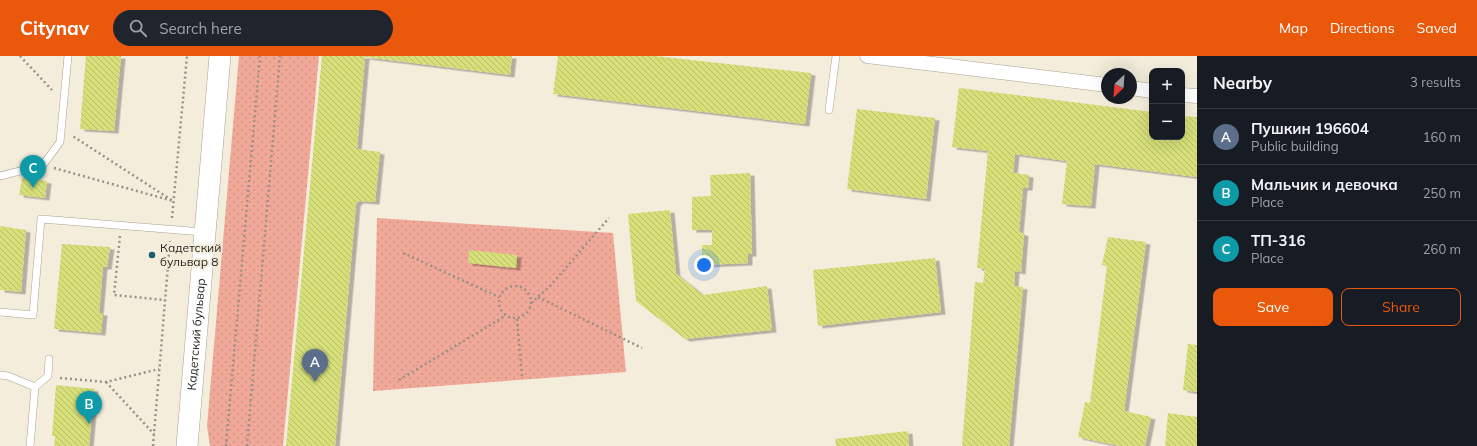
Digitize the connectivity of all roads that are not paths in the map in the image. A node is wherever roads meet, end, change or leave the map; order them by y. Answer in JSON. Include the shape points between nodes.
{"nodes":[{"id":1,"x":68,"y":56,"type":"edge"},
{"id":2,"x":220,"y":56,"type":"edge"},
{"id":3,"x":836,"y":56,"type":"edge"},
{"id":4,"x":867,"y":56,"type":"edge"},
{"id":5,"x":1101,"y":84,"type":"edge"},
{"id":6,"x":1137,"y":89,"type":"edge"},
{"id":7,"x":1149,"y":91,"type":"edge"},
{"id":8,"x":1185,"y":95,"type":"edge"},
{"id":9,"x":1197,"y":96,"type":"edge"},
{"id":10,"x":829,"y":110,"type":"dead end"},
{"id":11,"x":0,"y":176,"type":"edge"},
{"id":12,"x":206,"y":232,"type":"junction"},
{"id":13,"x":0,"y":312,"type":"edge"},
{"id":14,"x":49,"y":359,"type":"dead end"},
{"id":15,"x":0,"y":375,"type":"edge"},
{"id":16,"x":35,"y":387,"type":"junction"},
{"id":17,"x":30,"y":446,"type":"edge"},
{"id":18,"x":187,"y":446,"type":"edge"}],
"edges":[{"from":1,"to":11,"type":"lane","via":[[60,142],[43,165]]},
{"from":2,"to":12,"type":"street","name":"Кадетский бульвар"},
{"from":3,"to":10,"type":"lane"},
{"from":4,"to":5,"type":"street"},
{"from":6,"to":7,"type":"street"},
{"from":8,"to":9,"type":"street"},
{"from":12,"to":13,"type":"lane","via":[[41,219],[33,315]]},
{"from":12,"to":18,"type":"street","name":"Кадетский бульвар"},
{"from":14,"to":16,"type":"lane","via":[[48,376]]},
{"from":15,"to":16,"type":"lane"},
{"from":16,"to":17,"type":"lane"}]}
